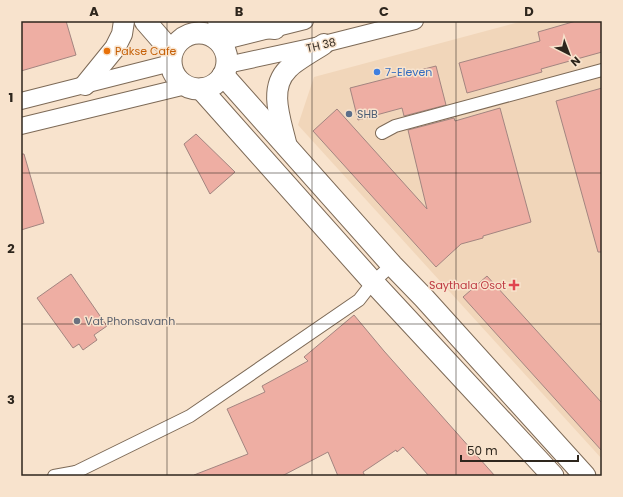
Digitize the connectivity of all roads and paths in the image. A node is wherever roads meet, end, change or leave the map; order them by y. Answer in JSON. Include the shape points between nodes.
{"nodes":[{"id":1,"x":124,"y":21,"type":"edge"},
{"id":2,"x":145,"y":21,"type":"edge"},
{"id":3,"x":218,"y":21,"type":"edge"},
{"id":4,"x":305,"y":21,"type":"edge"},
{"id":5,"x":415,"y":21,"type":"edge"},
{"id":6,"x":186,"y":27,"type":"edge"},
{"id":7,"x":275,"y":28,"type":"junction"},
{"id":8,"x":221,"y":42,"type":"junction"},
{"id":9,"x":324,"y":44,"type":"junction"},
{"id":10,"x":172,"y":58,"type":"junction"},
{"id":11,"x":225,"y":70,"type":"junction"},
{"id":12,"x":602,"y":70,"type":"edge"},
{"id":13,"x":85,"y":85,"type":"junction"},
{"id":14,"x":194,"y":87,"type":"junction"},
{"id":15,"x":21,"y":101,"type":"edge"},
{"id":16,"x":21,"y":126,"type":"edge"},
{"id":17,"x":382,"y":133,"type":"dead end"},
{"id":18,"x":287,"y":147,"type":"junction"},
{"id":19,"x":392,"y":265,"type":"junction"},
{"id":20,"x":373,"y":282,"type":"junction"},
{"id":21,"x":77,"y":474,"type":"edge"},
{"id":22,"x":54,"y":476,"type":"edge"},
{"id":23,"x":553,"y":476,"type":"edge"},
{"id":24,"x":585,"y":476,"type":"edge"}],
"edges":[{"from":1,"to":13,"type":"main road","via":[[122,34],[115,48]]},
{"from":2,"to":10,"type":"highway"},
{"from":3,"to":7,"type":"main road","via":[[226,24]]},
{"from":4,"to":7,"type":"street"},
{"from":5,"to":9,"type":"street","name":"TH 38"},
{"from":6,"to":8,"type":"highway","via":[[208,34]]},
{"from":6,"to":10,"type":"highway"},
{"from":7,"to":8,"type":"street"},
{"from":8,"to":11,"type":"highway","via":[[226,52]]},
{"from":9,"to":11,"type":"street","name":"TH 38"},
{"from":9,"to":18,"type":"main road","via":[[288,69],[279,82],[276,99]]},
{"from":10,"to":13,"type":"street"},
{"from":10,"to":14,"type":"highway","via":[[174,72],[179,80]]},
{"from":11,"to":14,"type":"highway","via":[[214,85]]},
{"from":11,"to":18,"type":"highway"},
{"from":12,"to":17,"type":"street","via":[[395,126]]},
{"from":13,"to":15,"type":"street"},
{"from":14,"to":16,"type":"street"},
{"from":14,"to":20,"type":"highway"},
{"from":18,"to":19,"type":"highway"},
{"from":19,"to":20,"type":"street"},
{"from":19,"to":24,"type":"highway"},
{"from":20,"to":21,"type":"street","via":[[359,300],[190,416]]},
{"from":20,"to":23,"type":"highway"},
{"from":21,"to":22,"type":"street"}]}
